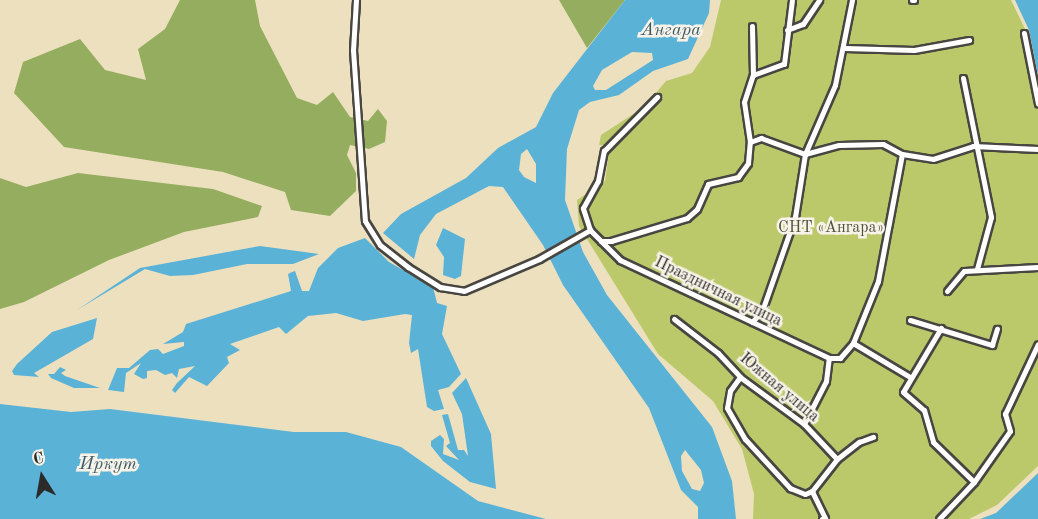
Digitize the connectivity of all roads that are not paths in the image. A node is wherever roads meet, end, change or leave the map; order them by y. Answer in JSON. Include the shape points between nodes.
{"nodes":[{"id":1,"x":356,"y":0,"type":"edge"},
{"id":2,"x":792,"y":0,"type":"edge"},
{"id":3,"x":819,"y":0,"type":"edge"},
{"id":4,"x":852,"y":0,"type":"edge"},
{"id":5,"x":752,"y":26,"type":"dead end"},
{"id":6,"x":787,"y":30,"type":"junction"},
{"id":7,"x":1024,"y":33,"type":"dead end"},
{"id":8,"x":969,"y":40,"type":"dead end"},
{"id":9,"x":845,"y":48,"type":"junction"},
{"id":10,"x":753,"y":75,"type":"junction"},
{"id":11,"x":963,"y":78,"type":"dead end"},
{"id":12,"x":657,"y":98,"type":"dead end"},
{"id":13,"x":1038,"y":104,"type":"edge"},
{"id":14,"x":750,"y":142,"type":"junction"},
{"id":15,"x":976,"y":147,"type":"junction"},
{"id":16,"x":1038,"y":149,"type":"edge"},
{"id":17,"x":805,"y":154,"type":"junction"},
{"id":18,"x":902,"y":154,"type":"junction"},
{"id":19,"x":587,"y":231,"type":"junction"},
{"id":20,"x":601,"y":241,"type":"junction"},
{"id":21,"x":1038,"y":267,"type":"edge"},
{"id":22,"x":977,"y":269,"type":"junction"},
{"id":23,"x":947,"y":291,"type":"dead end"},
{"id":24,"x":674,"y":319,"type":"dead end"},
{"id":25,"x":910,"y":320,"type":"dead end"},
{"id":26,"x":752,"y":322,"type":"junction"},
{"id":27,"x":941,"y":328,"type":"junction"},
{"id":28,"x":998,"y":329,"type":"dead end"},
{"id":29,"x":853,"y":343,"type":"junction"},
{"id":30,"x":1038,"y":344,"type":"edge"},
{"id":31,"x":829,"y":358,"type":"junction"},
{"id":32,"x":740,"y":377,"type":"junction"},
{"id":33,"x":910,"y":377,"type":"junction"},
{"id":34,"x":804,"y":424,"type":"junction"},
{"id":35,"x":873,"y":437,"type":"dead end"},
{"id":36,"x":837,"y":459,"type":"junction"},
{"id":37,"x":974,"y":482,"type":"junction"},
{"id":38,"x":812,"y":491,"type":"junction"},
{"id":39,"x":824,"y":519,"type":"edge"},
{"id":40,"x":939,"y":519,"type":"edge"}],
"edges":[{"from":1,"to":19,"type":"street","via":[[353,50],[363,204],[372,234],[408,267],[440,287],[454,289],[476,288]]},
{"from":2,"to":6,"type":"street"},
{"from":3,"to":6,"type":"street","via":[[803,24]]},
{"from":4,"to":9,"type":"street"},
{"from":5,"to":10,"type":"street"},
{"from":6,"to":10,"type":"street","via":[[784,64]]},
{"from":7,"to":13,"type":"street"},
{"from":8,"to":9,"type":"street","via":[[914,50]]},
{"from":9,"to":17,"type":"street","via":[[835,85]]},
{"from":10,"to":14,"type":"street","via":[[744,102]]},
{"from":11,"to":15,"type":"street"},
{"from":12,"to":19,"type":"street","via":[[604,151],[598,181],[583,208]]},
{"from":14,"to":17,"type":"street","via":[[761,138]]},
{"from":14,"to":20,"type":"street","via":[[748,163],[738,177],[708,184],[697,209],[687,218]]},
{"from":15,"to":16,"type":"street"},
{"from":15,"to":18,"type":"street","via":[[933,159]]},
{"from":15,"to":22,"type":"street","via":[[991,217]]},
{"from":17,"to":18,"type":"street","via":[[860,143],[883,144]]},
{"from":17,"to":26,"type":"street","via":[[792,227],[762,311]]},
{"from":18,"to":29,"type":"street","via":[[878,281]]},
{"from":19,"to":20,"type":"street","name":"Праздничная улица"},
{"from":20,"to":26,"type":"street","name":"Праздничная улица","via":[[620,260]]},
{"from":21,"to":22,"type":"street"},
{"from":22,"to":23,"type":"street","via":[[964,271]]},
{"from":24,"to":32,"type":"street","name":"Южная улица","via":[[718,353]]},
{"from":25,"to":27,"type":"street"},
{"from":26,"to":31,"type":"street","name":"Праздничная улица"},
{"from":27,"to":28,"type":"street","via":[[992,345]]},
{"from":27,"to":33,"type":"street"},
{"from":29,"to":31,"type":"street","via":[[840,358]]},
{"from":29,"to":33,"type":"street"},
{"from":30,"to":37,"type":"street","via":[[1005,414],[1010,431]]},
{"from":31,"to":34,"type":"street","via":[[826,381]]},
{"from":32,"to":34,"type":"street","name":"Южная улица"},
{"from":32,"to":38,"type":"street","via":[[730,391],[727,408],[745,439],[790,488],[805,494]]},
{"from":33,"to":37,"type":"street","via":[[903,392],[924,410],[933,442]]},
{"from":34,"to":36,"type":"street","name":"Южная улица"},
{"from":35,"to":36,"type":"street","via":[[859,441]]},
{"from":36,"to":38,"type":"street"},
{"from":37,"to":40,"type":"street"},
{"from":38,"to":39,"type":"street"}]}
